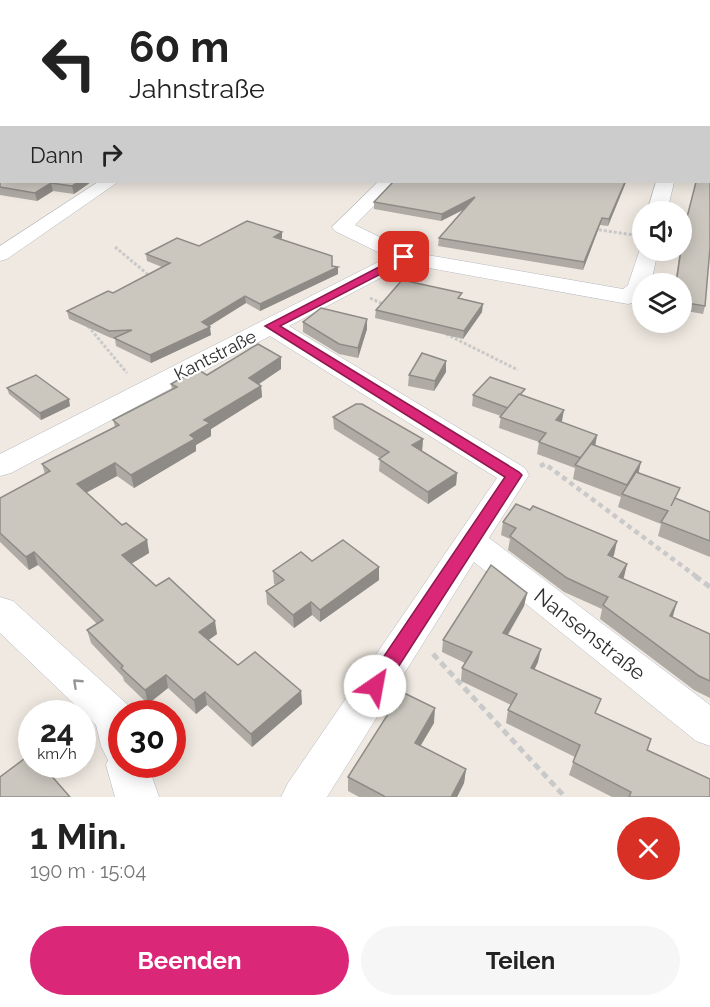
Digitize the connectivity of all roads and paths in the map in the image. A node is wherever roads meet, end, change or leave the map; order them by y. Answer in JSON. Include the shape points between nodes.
{"nodes":[{"id":1,"x":97,"y":0,"type":"edge"},
{"id":2,"x":105,"y":0,"type":"edge"},
{"id":3,"x":108,"y":183,"type":"edge"},
{"id":4,"x":387,"y":183,"type":"edge"},
{"id":5,"x":662,"y":183,"type":"edge"},
{"id":6,"x":659,"y":201,"type":"edge"},
{"id":7,"x":585,"y":227,"type":"edge"},
{"id":8,"x":632,"y":234,"type":"edge"},
{"id":9,"x":116,"y":247,"type":"dead end"},
{"id":10,"x":0,"y":255,"type":"edge"},
{"id":11,"x":404,"y":257,"type":"junction"},
{"id":12,"x":645,"y":261,"type":"edge"},
{"id":13,"x":151,"y":277,"type":"edge"},
{"id":14,"x":348,"y":286,"type":"junction"},
{"id":15,"x":390,"y":307,"type":"edge"},
{"id":16,"x":87,"y":324,"type":"edge"},
{"id":17,"x":271,"y":326,"type":"junction"},
{"id":18,"x":443,"y":333,"type":"edge"},
{"id":19,"x":518,"y":370,"type":"dead end"},
{"id":20,"x":143,"y":392,"type":"junction"},
{"id":21,"x":0,"y":466,"type":"edge"},
{"id":22,"x":514,"y":475,"type":"junction"},
{"id":23,"x":470,"y":541,"type":"junction"},
{"id":24,"x":710,"y":587,"type":"edge"},
{"id":25,"x":0,"y":611,"type":"edge"},
{"id":26,"x":411,"y":630,"type":"junction"},
{"id":27,"x":108,"y":712,"type":"edge"},
{"id":28,"x":710,"y":728,"type":"edge"},
{"id":29,"x":131,"y":778,"type":"edge"},
{"id":30,"x":137,"y":797,"type":"edge"},
{"id":31,"x":303,"y":797,"type":"edge"},
{"id":32,"x":565,"y":797,"type":"edge"}],
"edges":[{"from":1,"to":2,"type":"path"},
{"from":3,"to":10,"type":"street"},
{"from":4,"to":11,"type":"street","via":[[342,227]]},
{"from":5,"to":6,"type":"street"},
{"from":7,"to":8,"type":"path"},
{"from":9,"to":13,"type":"path"},
{"from":11,"to":12,"type":"street","via":[[628,297],[639,287]]},
{"from":11,"to":14,"type":"street","name":"Kantstraße"},
{"from":14,"to":15,"type":"path"},
{"from":14,"to":17,"type":"street","name":"Kantstraße"},
{"from":16,"to":20,"type":"path"},
{"from":17,"to":20,"type":"street","name":"Kantstraße"},
{"from":17,"to":22,"type":"street"},
{"from":18,"to":19,"type":"path"},
{"from":20,"to":21,"type":"street","name":"Kantstraße"},
{"from":22,"to":23,"type":"street"},
{"from":22,"to":24,"type":"path","via":[[544,464]]},
{"from":23,"to":26,"type":"street"},
{"from":23,"to":28,"type":"street","name":"Nansenstraße"},
{"from":27,"to":25,"type":"street","one_way":true},
{"from":26,"to":31,"type":"street"},
{"from":26,"to":32,"type":"path"},
{"from":29,"to":30,"type":"street"}]}
